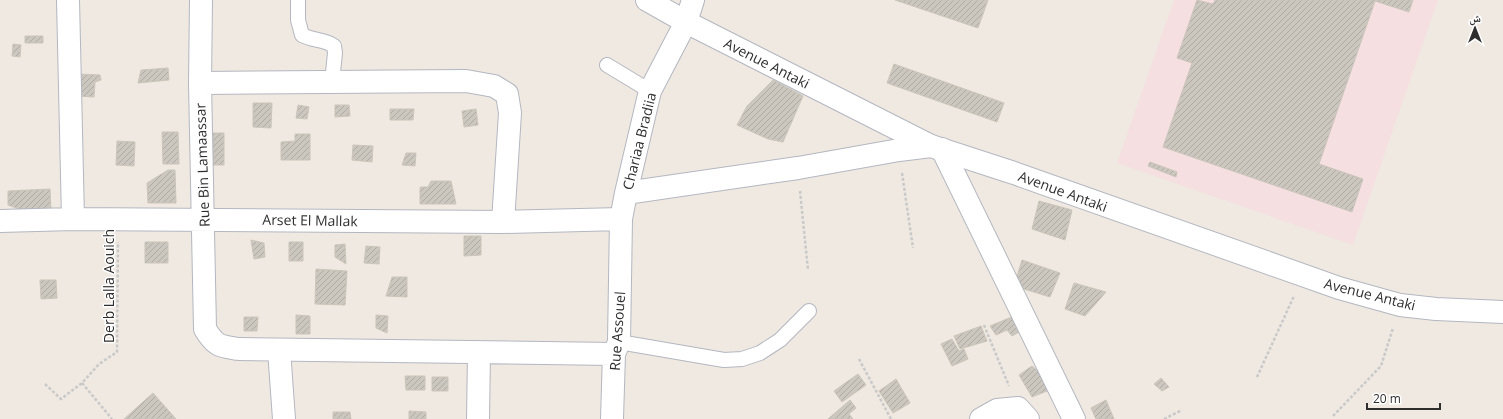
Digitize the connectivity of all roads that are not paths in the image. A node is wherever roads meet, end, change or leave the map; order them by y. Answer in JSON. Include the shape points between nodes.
{"nodes":[{"id":1,"x":68,"y":0,"type":"edge"},
{"id":2,"x":201,"y":0,"type":"edge"},
{"id":3,"x":298,"y":0,"type":"edge"},
{"id":4,"x":647,"y":0,"type":"edge"},
{"id":5,"x":693,"y":0,"type":"edge"},
{"id":6,"x":686,"y":22,"type":"junction"},
{"id":7,"x":607,"y":65,"type":"dead end"},
{"id":8,"x":332,"y":82,"type":"junction"},
{"id":9,"x":200,"y":83,"type":"junction"},
{"id":10,"x":650,"y":91,"type":"junction"},
{"id":11,"x":936,"y":148,"type":"junction"},
{"id":12,"x":626,"y":194,"type":"junction"},
{"id":13,"x":73,"y":219,"type":"junction"},
{"id":14,"x":203,"y":219,"type":"junction"},
{"id":15,"x":621,"y":219,"type":"junction"},
{"id":16,"x":0,"y":221,"type":"edge"},
{"id":17,"x":503,"y":222,"type":"junction"},
{"id":18,"x":809,"y":311,"type":"dead end"},
{"id":19,"x":1503,"y":312,"type":"edge"},
{"id":20,"x":616,"y":348,"type":"junction"},
{"id":21,"x":279,"y":350,"type":"junction"},
{"id":22,"x":479,"y":353,"type":"junction"},
{"id":23,"x":1023,"y":414,"type":"edge"},
{"id":24,"x":616,"y":416,"type":"edge"},
{"id":25,"x":284,"y":419,"type":"edge"},
{"id":26,"x":478,"y":419,"type":"edge"},
{"id":27,"x":981,"y":419,"type":"edge"},
{"id":28,"x":1074,"y":419,"type":"edge"}],
"edges":[{"from":1,"to":13,"type":"street"},
{"from":2,"to":9,"type":"street","name":"Rue Bin Lamaassar"},
{"from":3,"to":8,"type":"lane","via":[[298,20],[302,35],[334,46]]},
{"from":4,"to":6,"type":"street","name":"Avenue Antaki"},
{"from":5,"to":6,"type":"street","name":"Chariaa Bradiia"},
{"from":6,"to":10,"type":"street","name":"Chariaa Bradiia"},
{"from":6,"to":11,"type":"street","name":"Avenue Antaki"},
{"from":7,"to":10,"type":"lane"},
{"from":8,"to":9,"type":"street"},
{"from":8,"to":17,"type":"street","via":[[466,81],[494,86],[506,94],[510,113]]},
{"from":9,"to":14,"type":"street","name":"Rue Bin Lamaassar"},
{"from":10,"to":12,"type":"street","name":"Chariaa Bradiia"},
{"from":11,"to":12,"type":"street","via":[[899,150]]},
{"from":11,"to":19,"type":"street","name":"Avenue Antaki","via":[[1339,288],[1400,305]]},
{"from":11,"to":28,"type":"street"},
{"from":12,"to":15,"type":"street","name":"Chariaa Bradiia"},
{"from":13,"to":14,"type":"street","name":"Arset El Mallak"},
{"from":13,"to":16,"type":"street","name":"Arset El Mallak"},
{"from":14,"to":17,"type":"street","name":"Arset El Mallak"},
{"from":14,"to":21,"type":"street","name":"Rue Bin Lamaassar","via":[[205,329],[212,341],[223,347]]},
{"from":15,"to":17,"type":"street","name":"Arset El Mallak"},
{"from":15,"to":20,"type":"street","name":"Rue Assouel"},
{"from":18,"to":20,"type":"lane","via":[[780,340],[760,353],[742,359],[724,360]]},
{"from":20,"to":22,"type":"street"},
{"from":20,"to":24,"type":"street","name":"Rue Assouel"},
{"from":21,"to":22,"type":"street"},
{"from":21,"to":25,"type":"street"},
{"from":22,"to":26,"type":"street"},
{"from":23,"to":27,"type":"street","via":[[997,410]]}]}
